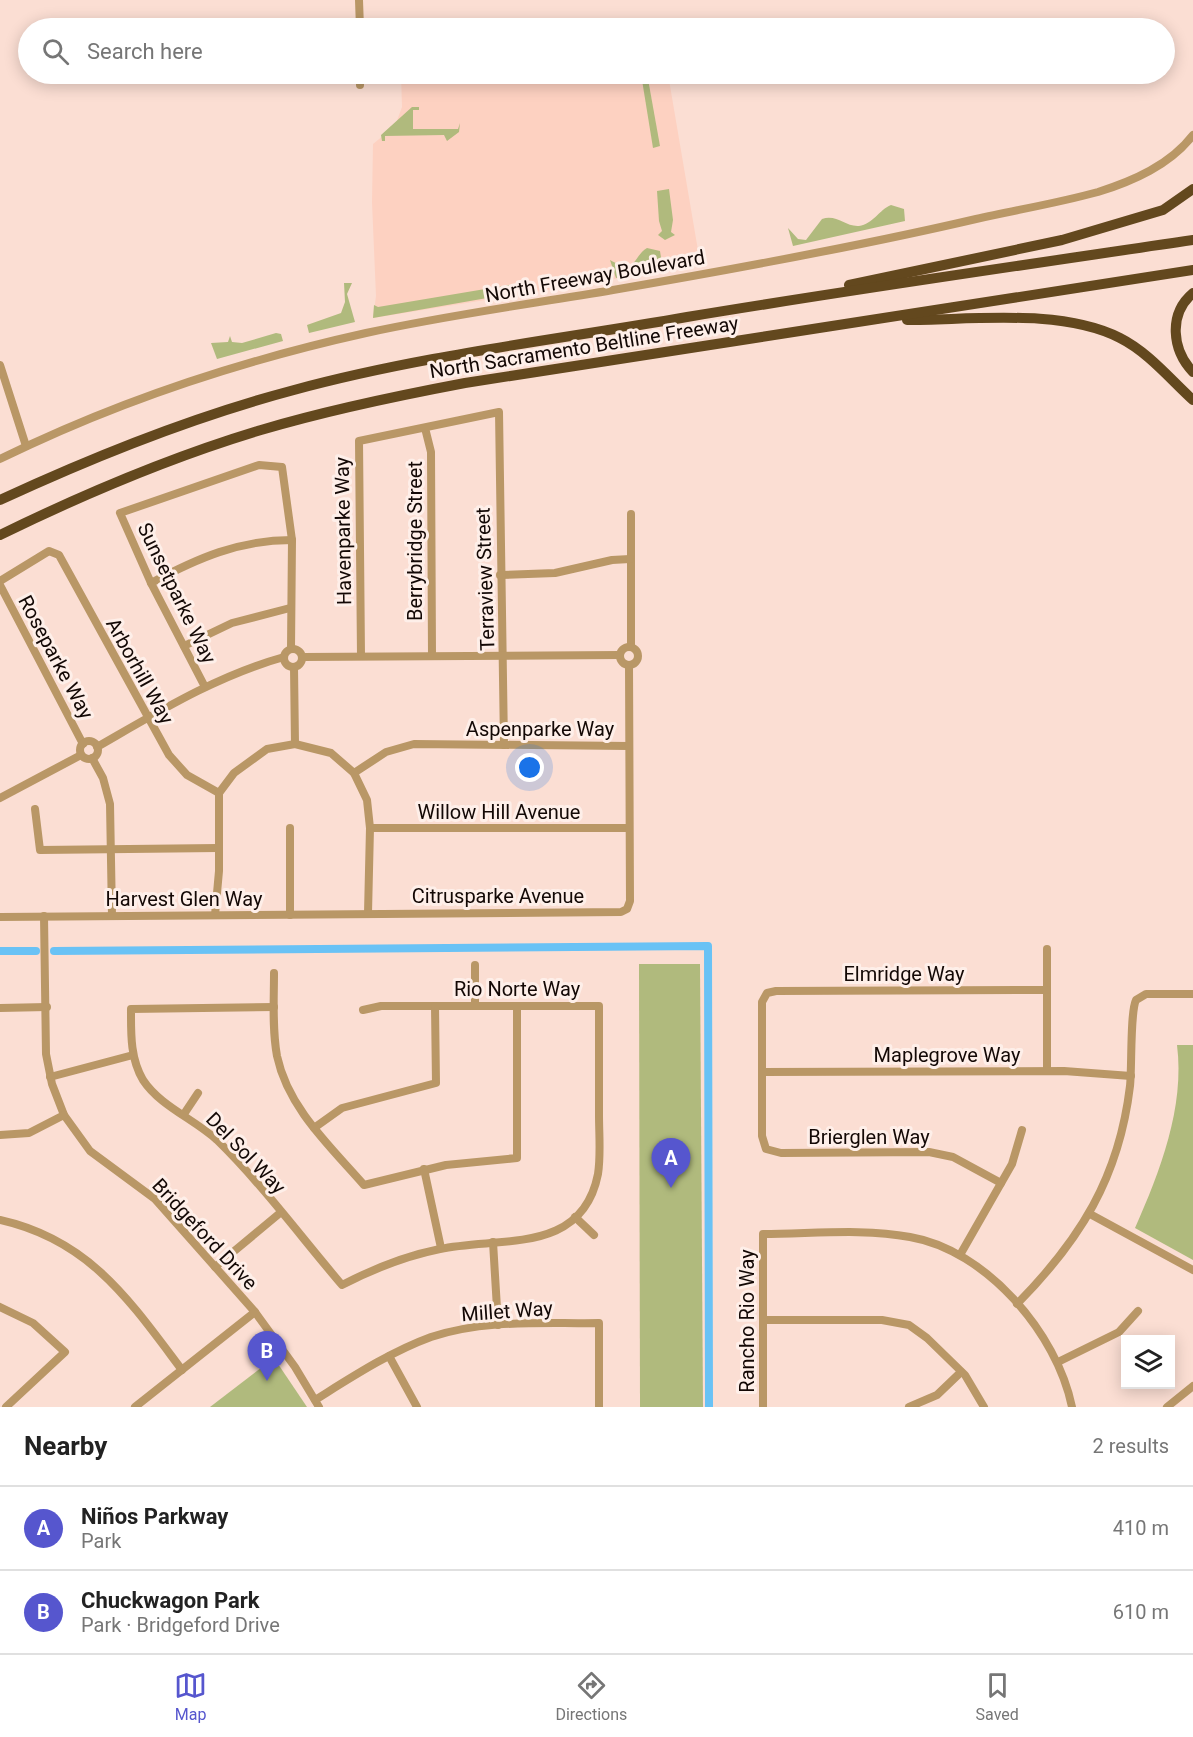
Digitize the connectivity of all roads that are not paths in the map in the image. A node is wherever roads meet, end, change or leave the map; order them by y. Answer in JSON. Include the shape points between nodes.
{"nodes":[{"id":1,"x":359,"y":0,"type":"edge"},
{"id":2,"x":360,"y":18,"type":"edge"},
{"id":3,"x":1193,"y":135,"type":"edge"},
{"id":4,"x":1193,"y":189,"type":"edge"},
{"id":5,"x":1193,"y":235,"type":"edge"},
{"id":6,"x":1193,"y":240,"type":"edge"},
{"id":7,"x":1104,"y":253,"type":"junction"},
{"id":8,"x":1193,"y":270,"type":"edge"},
{"id":9,"x":1193,"y":293,"type":"edge"},
{"id":10,"x":772,"y":302,"type":"junction"},
{"id":11,"x":867,"y":321,"type":"junction"},
{"id":12,"x":0,"y":365,"type":"edge"},
{"id":13,"x":1193,"y":372,"type":"edge"},
{"id":14,"x":1193,"y":400,"type":"edge"},
{"id":15,"x":499,"y":412,"type":"joint"},
{"id":16,"x":425,"y":428,"type":"junction"},
{"id":17,"x":26,"y":446,"type":"junction"},
{"id":18,"x":0,"y":459,"type":"edge"},
{"id":19,"x":0,"y":500,"type":"edge"},
{"id":20,"x":631,"y":514,"type":"dead end"},
{"id":21,"x":0,"y":535,"type":"edge"},
{"id":22,"x":292,"y":540,"type":"junction"},
{"id":23,"x":630,"y":559,"type":"junction"},
{"id":24,"x":500,"y":575,"type":"junction"},
{"id":25,"x":0,"y":583,"type":"edge"},
{"id":26,"x":151,"y":583,"type":"junction"},
{"id":27,"x":290,"y":608,"type":"junction"},
{"id":28,"x":184,"y":646,"type":"junction"},
{"id":29,"x":631,"y":647,"type":"junction"},
{"id":30,"x":291,"y":648,"type":"junction"},
{"id":31,"x":432,"y":655,"type":"junction"},
{"id":32,"x":504,"y":655,"type":"junction"},
{"id":33,"x":620,"y":655,"type":"junction"},
{"id":34,"x":361,"y":656,"type":"junction"},
{"id":35,"x":284,"y":657,"type":"junction"},
{"id":36,"x":303,"y":657,"type":"junction"},
{"id":37,"x":629,"y":665,"type":"junction"},
{"id":38,"x":294,"y":667,"type":"junction"},
{"id":39,"x":205,"y":687,"type":"junction"},
{"id":40,"x":147,"y":718,"type":"junction"},
{"id":41,"x":83,"y":744,"type":"junction"},
{"id":42,"x":295,"y":744,"type":"junction"},
{"id":43,"x":504,"y":745,"type":"junction"},
{"id":44,"x":629,"y":746,"type":"junction"},
{"id":45,"x":97,"y":747,"type":"junction"},
{"id":46,"x":81,"y":755,"type":"junction"},
{"id":47,"x":92,"y":758,"type":"junction"},
{"id":48,"x":354,"y":773,"type":"junction"},
{"id":49,"x":219,"y":793,"type":"junction"},
{"id":50,"x":0,"y":798,"type":"edge"},
{"id":51,"x":35,"y":809,"type":"dead end"},
{"id":52,"x":290,"y":828,"type":"dead end"},
{"id":53,"x":370,"y":828,"type":"junction"},
{"id":54,"x":629,"y":828,"type":"junction"},
{"id":55,"x":218,"y":848,"type":"junction"},
{"id":56,"x":111,"y":850,"type":"junction"},
{"id":57,"x":368,"y":913,"type":"junction"},
{"id":58,"x":215,"y":915,"type":"junction"},
{"id":59,"x":290,"y":915,"type":"junction"},
{"id":60,"x":0,"y":916,"type":"edge"},
{"id":61,"x":44,"y":916,"type":"junction"},
{"id":62,"x":112,"y":916,"type":"junction"},
{"id":63,"x":1047,"y":949,"type":"dead end"},
{"id":64,"x":475,"y":965,"type":"dead end"},
{"id":65,"x":274,"y":973,"type":"dead end"},
{"id":66,"x":1047,"y":990,"type":"junction"},
{"id":67,"x":1193,"y":994,"type":"edge"},
{"id":68,"x":435,"y":1006,"type":"junction"},
{"id":69,"x":475,"y":1006,"type":"junction"},
{"id":70,"x":517,"y":1006,"type":"junction"},
{"id":71,"x":47,"y":1007,"type":"junction"},
{"id":72,"x":274,"y":1007,"type":"junction"},
{"id":73,"x":0,"y":1008,"type":"edge"},
{"id":74,"x":363,"y":1010,"type":"dead end"},
{"id":75,"x":133,"y":1055,"type":"junction"},
{"id":76,"x":1047,"y":1071,"type":"junction"},
{"id":77,"x":762,"y":1072,"type":"junction"},
{"id":78,"x":1131,"y":1076,"type":"junction"},
{"id":79,"x":50,"y":1077,"type":"junction"},
{"id":80,"x":198,"y":1093,"type":"dead end"},
{"id":81,"x":184,"y":1114,"type":"junction"},
{"id":82,"x":64,"y":1115,"type":"junction"},
{"id":83,"x":314,"y":1128,"type":"junction"},
{"id":84,"x":1022,"y":1130,"type":"dead end"},
{"id":85,"x":0,"y":1135,"type":"edge"},
{"id":86,"x":424,"y":1169,"type":"junction"},
{"id":87,"x":1001,"y":1183,"type":"junction"},
{"id":88,"x":280,"y":1213,"type":"junction"},
{"id":89,"x":1090,"y":1214,"type":"junction"},
{"id":90,"x":575,"y":1217,"type":"junction"},
{"id":91,"x":0,"y":1220,"type":"edge"},
{"id":92,"x":594,"y":1235,"type":"dead end"},
{"id":93,"x":493,"y":1242,"type":"junction"},
{"id":94,"x":441,"y":1248,"type":"junction"},
{"id":95,"x":960,"y":1255,"type":"junction"},
{"id":96,"x":215,"y":1267,"type":"junction"},
{"id":97,"x":1193,"y":1270,"type":"edge"},
{"id":98,"x":1017,"y":1304,"type":"junction"},
{"id":99,"x":0,"y":1307,"type":"edge"},
{"id":100,"x":1138,"y":1311,"type":"dead end"},
{"id":101,"x":255,"y":1312,"type":"junction"},
{"id":102,"x":763,"y":1320,"type":"junction"},
{"id":103,"x":498,"y":1324,"type":"junction"},
{"id":104,"x":389,"y":1356,"type":"junction"},
{"id":105,"x":1058,"y":1362,"type":"junction"},
{"id":106,"x":182,"y":1370,"type":"junction"},
{"id":107,"x":961,"y":1371,"type":"junction"},
{"id":108,"x":1193,"y":1386,"type":"edge"},
{"id":109,"x":317,"y":1403,"type":"edge"},
{"id":110,"x":4,"y":1404,"type":"edge"},
{"id":111,"x":135,"y":1407,"type":"edge"},
{"id":112,"x":417,"y":1407,"type":"edge"},
{"id":113,"x":599,"y":1407,"type":"edge"},
{"id":114,"x":763,"y":1407,"type":"edge"},
{"id":115,"x":909,"y":1407,"type":"edge"},
{"id":116,"x":984,"y":1407,"type":"edge"},
{"id":117,"x":1072,"y":1407,"type":"edge"},
{"id":118,"x":1167,"y":1407,"type":"edge"}],
"edges":[{"from":1,"to":2,"type":"street"},
{"from":3,"to":17,"type":"street","name":"North Freeway Boulevard","via":[[1181,151],[1148,172],[1099,191],[855,247],[431,320],[321,344],[154,394]]},
{"from":4,"to":10,"type":"highway","via":[[1164,210],[1062,240]]},
{"from":5,"to":7,"type":"highway"},
{"from":6,"to":7,"type":"highway","name":"North Sacramento Beltline Freeway"},
{"from":7,"to":10,"type":"highway","name":"North Sacramento Beltline Freeway"},
{"from":8,"to":11,"type":"highway","name":"North Sacramento Beltline Freeway"},
{"from":9,"to":13,"type":"highway","via":[[1178,313],[1175,331],[1178,350]]},
{"from":10,"to":19,"type":"highway","name":"North Sacramento Beltline Freeway","via":[[404,364],[294,390],[196,419],[101,455]]},
{"from":11,"to":14,"type":"highway","via":[[1069,320],[1122,338],[1145,354]]},
{"from":11,"to":21,"type":"highway","name":"North Sacramento Beltline Freeway","via":[[465,383],[362,403],[261,430],[162,464]]},
{"from":12,"to":17,"type":"street"},
{"from":15,"to":16,"type":"street","name":"Havenparke Way"},
{"from":15,"to":24,"type":"street","name":"Terraview Street"},
{"from":16,"to":31,"type":"street","name":"Berrybridge Street","via":[[431,452]]},
{"from":16,"to":34,"type":"street","name":"Havenparke Way","via":[[359,441]]},
{"from":17,"to":18,"type":"street","name":"North Freeway Boulevard"},
{"from":20,"to":23,"type":"street"},
{"from":22,"to":26,"type":"street","via":[[248,542],[181,567]]},
{"from":22,"to":26,"type":"street","name":"Sunsetparke Way","via":[[282,467],[259,465],[120,513]]},
{"from":22,"to":27,"type":"street"},
{"from":23,"to":24,"type":"street","via":[[555,573]]},
{"from":23,"to":29,"type":"street"},
{"from":24,"to":32,"type":"street","name":"Terraview Street"},
{"from":25,"to":40,"type":"street","name":"Arborhill Way","via":[[49,551],[59,555]]},
{"from":25,"to":41,"type":"street","name":"Roseparke Way"},
{"from":26,"to":28,"type":"street","name":"Sunsetparke Way"},
{"from":27,"to":28,"type":"street","via":[[232,623]]},
{"from":27,"to":30,"type":"street"},
{"from":28,"to":39,"type":"street","name":"Sunsetparke Way"},
{"from":29,"to":33,"type":"street"},
{"from":29,"to":37,"type":"street","via":[[639,656]]},
{"from":30,"to":35,"type":"street"},
{"from":30,"to":36,"type":"street"},
{"from":31,"to":32,"type":"street"},
{"from":31,"to":34,"type":"street"},
{"from":32,"to":33,"type":"street"},
{"from":32,"to":43,"type":"street","name":"Terraview Street"},
{"from":33,"to":37,"type":"street"},
{"from":34,"to":36,"type":"street"},
{"from":35,"to":38,"type":"street","via":[[286,664]]},
{"from":35,"to":39,"type":"street","via":[[248,667]]},
{"from":36,"to":38,"type":"street"},
{"from":37,"to":44,"type":"street","name":"Aspenparke Way"},
{"from":38,"to":42,"type":"street"},
{"from":39,"to":40,"type":"street"},
{"from":40,"to":45,"type":"street"},
{"from":40,"to":49,"type":"street","name":"Arborhill Way","via":[[186,775]]},
{"from":41,"to":45,"type":"street","via":[[90,741]]},
{"from":41,"to":46,"type":"street"},
{"from":42,"to":48,"type":"street","via":[[331,753]]},
{"from":42,"to":49,"type":"street","via":[[267,749],[234,773]]},
{"from":43,"to":44,"type":"street","name":"Aspenparke Way"},
{"from":43,"to":48,"type":"street","name":"Aspenparke Way","via":[[414,744],[386,752]]},
{"from":44,"to":54,"type":"street"},
{"from":45,"to":47,"type":"street"},
{"from":46,"to":47,"type":"street"},
{"from":46,"to":50,"type":"street"},
{"from":47,"to":56,"type":"street","via":[[108,792]]},
{"from":48,"to":53,"type":"street","via":[[367,800]]},
{"from":49,"to":55,"type":"street"},
{"from":51,"to":56,"type":"street","via":[[40,850]]},
{"from":52,"to":59,"type":"street"},
{"from":53,"to":54,"type":"street","name":"Willow Hill Avenue"},
{"from":53,"to":57,"type":"street"},
{"from":54,"to":57,"type":"street","name":"Citrusparke Avenue","via":[[627,909],[613,913]]},
{"from":55,"to":56,"type":"street"},
{"from":55,"to":58,"type":"street"},
{"from":56,"to":62,"type":"street"},
{"from":57,"to":59,"type":"street","name":"Harvest Glen Way"},
{"from":58,"to":59,"type":"street","name":"Harvest Glen Way"},
{"from":58,"to":62,"type":"street","name":"Harvest Glen Way"},
{"from":60,"to":61,"type":"street","name":"Harvest Glen Way"},
{"from":61,"to":62,"type":"street","name":"Harvest Glen Way"},
{"from":61,"to":71,"type":"street","name":"Bridgeford Drive"},
{"from":63,"to":66,"type":"street"},
{"from":64,"to":69,"type":"street"},
{"from":65,"to":72,"type":"street"},
{"from":66,"to":76,"type":"street"},
{"from":66,"to":77,"type":"street","name":"Elmridge Way","via":[[776,991],[764,997]]},
{"from":67,"to":78,"type":"street","via":[[1146,994],[1136,1000]]},
{"from":68,"to":69,"type":"street","name":"Rio Norte Way"},
{"from":68,"to":74,"type":"street","name":"Rio Norte Way"},
{"from":68,"to":83,"type":"street","via":[[435,1083],[348,1106]]},
{"from":69,"to":70,"type":"street","name":"Rio Norte Way"},
{"from":70,"to":86,"type":"street","via":[[517,1158]]},
{"from":70,"to":90,"type":"street","name":"Rio Norte Way","via":[[599,1006],[599,1165],[589,1198]]},
{"from":71,"to":73,"type":"street"},
{"from":71,"to":79,"type":"street","name":"Bridgeford Drive"},
{"from":72,"to":75,"type":"street","name":"Del Sol Way","via":[[131,1009]]},
{"from":72,"to":83,"type":"street","via":[[281,1072],[294,1100]]},
{"from":75,"to":79,"type":"street"},
{"from":75,"to":81,"type":"street","name":"Del Sol Way","via":[[150,1089]]},
{"from":76,"to":77,"type":"street","name":"Maplegrove Way"},
{"from":76,"to":78,"type":"street","name":"Maplegrove Way"},
{"from":77,"to":87,"type":"street","name":"Brierglen Way","via":[[762,1141],[766,1149],[781,1153],[936,1153],[967,1163]]},
{"from":78,"to":89,"type":"street","via":[[1108,1176]]},
{"from":79,"to":82,"type":"street","name":"Bridgeford Drive"},
{"from":80,"to":81,"type":"street"},
{"from":81,"to":88,"type":"street","name":"Del Sol Way","via":[[216,1140]]},
{"from":82,"to":85,"type":"street","via":[[29,1133]]},
{"from":82,"to":96,"type":"street","name":"Bridgeford Drive","via":[[90,1151],[155,1199]]},
{"from":83,"to":86,"type":"street","via":[[364,1185]]},
{"from":84,"to":87,"type":"street","via":[[1015,1158]]},
{"from":86,"to":94,"type":"street"},
{"from":87,"to":95,"type":"street"},
{"from":88,"to":94,"type":"street","name":"Del Sol Way","via":[[342,1286],[377,1268]]},
{"from":88,"to":96,"type":"street"},
{"from":89,"to":97,"type":"street"},
{"from":89,"to":98,"type":"street","via":[[1062,1256]]},
{"from":90,"to":92,"type":"street"},
{"from":90,"to":93,"type":"street","via":[[543,1237]]},
{"from":91,"to":106,"type":"street","via":[[47,1236],[98,1268],[125,1295]]},
{"from":93,"to":94,"type":"street"},
{"from":93,"to":103,"type":"street"},
{"from":95,"to":98,"type":"street"},
{"from":95,"to":102,"type":"street","name":"Rancho Rio Way","via":[[928,1241],[896,1234],[763,1234]]},
{"from":96,"to":101,"type":"street","name":"Bridgeford Drive"},
{"from":98,"to":105,"type":"street"},
{"from":99,"to":110,"type":"street","via":[[33,1323],[65,1352]]},
{"from":100,"to":105,"type":"street","via":[[1119,1332]]},
{"from":101,"to":106,"type":"street"},
{"from":101,"to":109,"type":"street","name":"Bridgeford Drive"},
{"from":102,"to":107,"type":"street","via":[[898,1322],[918,1331]]},
{"from":102,"to":114,"type":"street","name":"Rancho Rio Way"},
{"from":103,"to":104,"type":"street","name":"Millet Way","via":[[449,1332]]},
{"from":103,"to":113,"type":"street","name":"Millet Way","via":[[599,1323]]},
{"from":104,"to":109,"type":"street","name":"Millet Way"},
{"from":104,"to":112,"type":"street"},
{"from":105,"to":117,"type":"street"},
{"from":106,"to":111,"type":"street"},
{"from":107,"to":115,"type":"street","via":[[937,1395]]},
{"from":107,"to":116,"type":"street"},
{"from":108,"to":118,"type":"street"}]}
